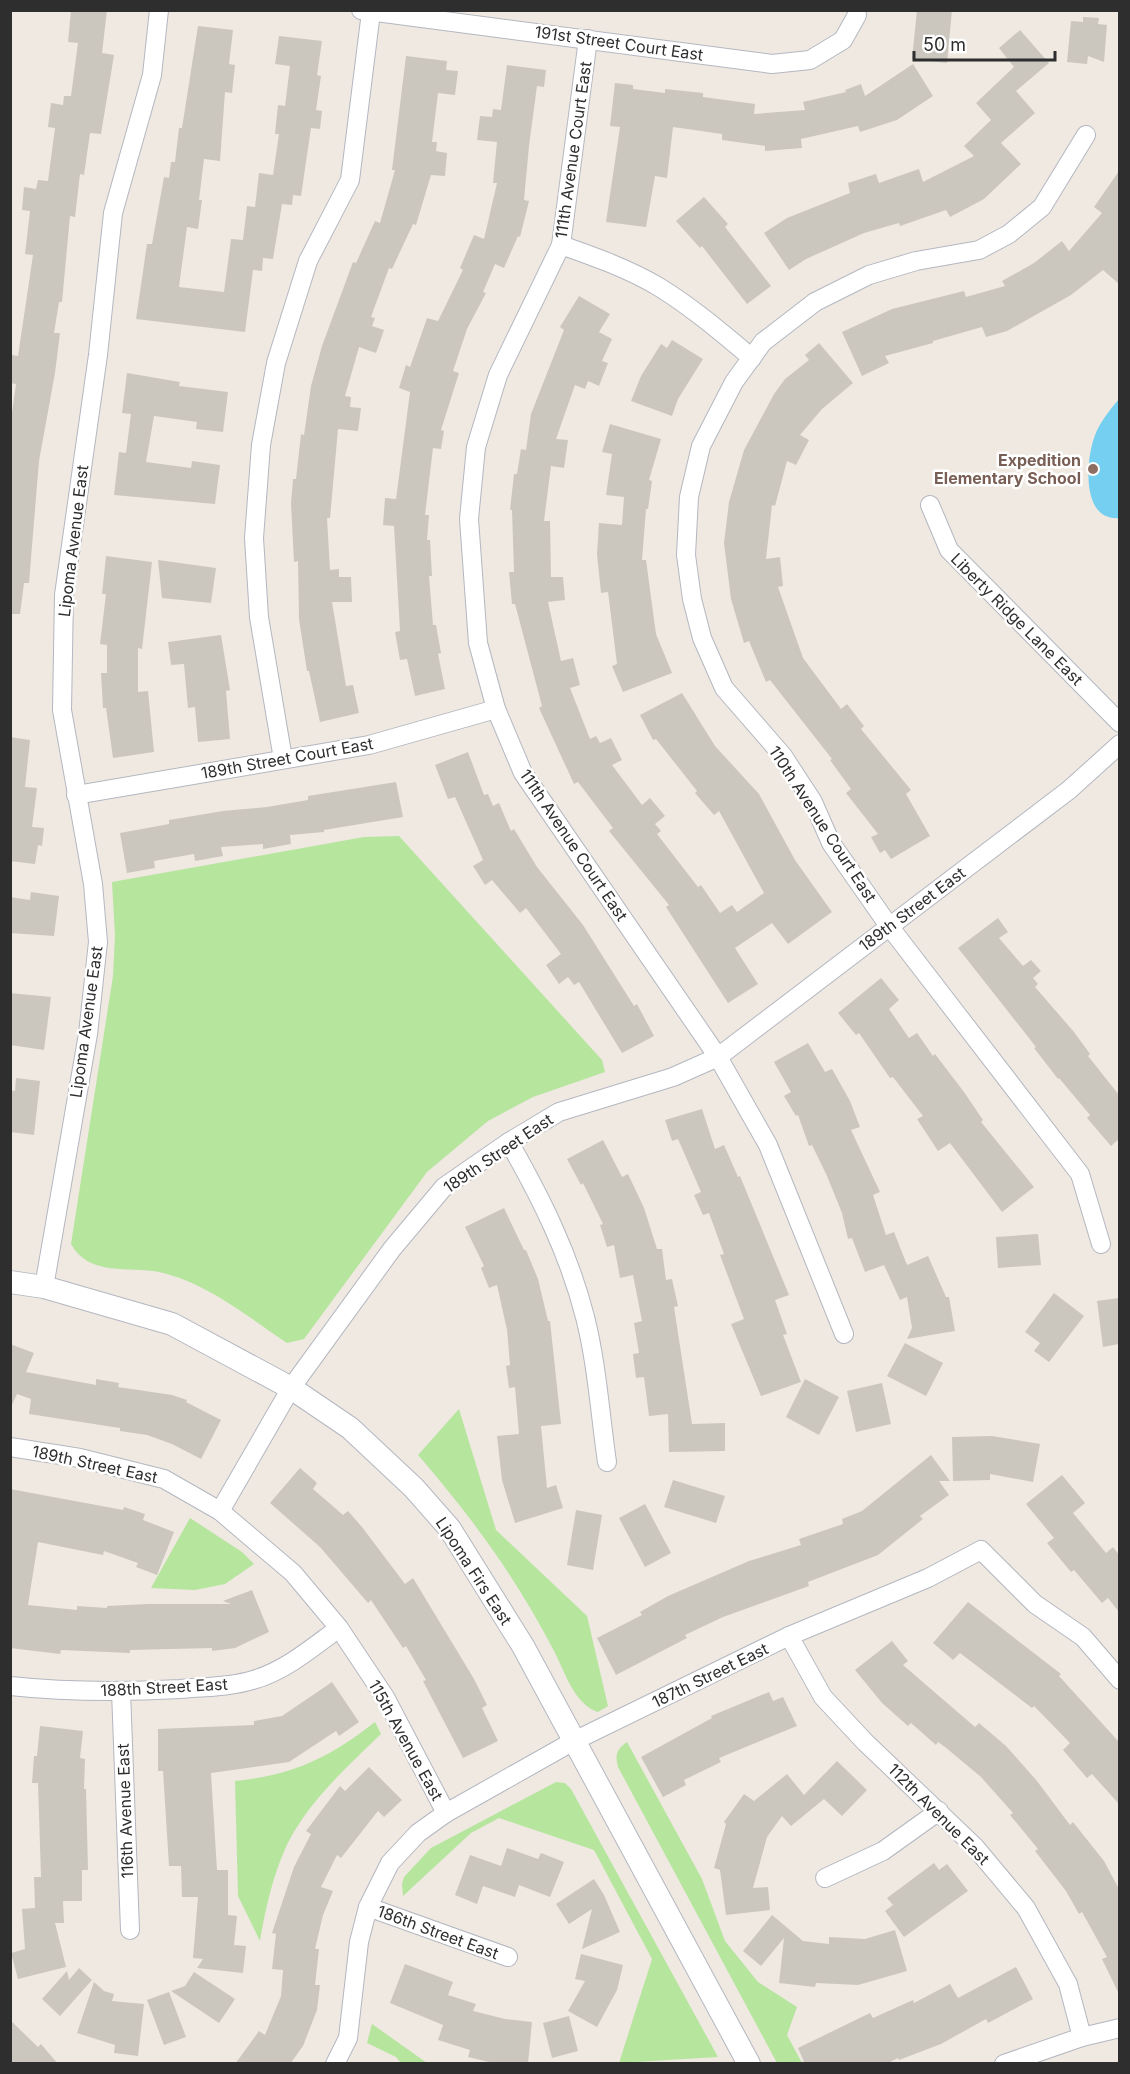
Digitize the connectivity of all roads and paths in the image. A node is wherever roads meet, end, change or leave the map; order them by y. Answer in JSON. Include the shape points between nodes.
{"nodes":[{"id":1,"x":159,"y":10,"type":"edge"},
{"id":2,"x":366,"y":11,"type":"edge"},
{"id":3,"x":857,"y":15,"type":"dead end"},
{"id":4,"x":588,"y":39,"type":"junction"},
{"id":5,"x":1086,"y":135,"type":"dead end"},
{"id":6,"x":561,"y":245,"type":"junction"},
{"id":7,"x":752,"y":358,"type":"junction"},
{"id":8,"x":930,"y":505,"type":"dead end"},
{"id":9,"x":496,"y":709,"type":"junction"},
{"id":10,"x":1119,"y":723,"type":"edge"},
{"id":11,"x":1119,"y":744,"type":"edge"},
{"id":12,"x":283,"y":759,"type":"junction"},
{"id":13,"x":76,"y":795,"type":"junction"},
{"id":14,"x":890,"y":926,"type":"junction"},
{"id":15,"x":718,"y":1056,"type":"junction"},
{"id":16,"x":509,"y":1142,"type":"junction"},
{"id":17,"x":1101,"y":1244,"type":"dead end"},
{"id":18,"x":10,"y":1282,"type":"edge"},
{"id":19,"x":44,"y":1287,"type":"junction"},
{"id":20,"x":844,"y":1334,"type":"dead end"},
{"id":21,"x":291,"y":1388,"type":"junction"},
{"id":22,"x":10,"y":1447,"type":"edge"},
{"id":23,"x":607,"y":1462,"type":"dead end"},
{"id":24,"x":220,"y":1511,"type":"junction"},
{"id":25,"x":339,"y":1628,"type":"junction"},
{"id":26,"x":789,"y":1636,"type":"junction"},
{"id":27,"x":1119,"y":1680,"type":"edge"},
{"id":28,"x":10,"y":1686,"type":"edge"},
{"id":29,"x":121,"y":1691,"type":"junction"},
{"id":30,"x":572,"y":1742,"type":"junction"},
{"id":31,"x":939,"y":1811,"type":"junction"},
{"id":32,"x":446,"y":1813,"type":"junction"},
{"id":33,"x":825,"y":1878,"type":"dead end"},
{"id":34,"x":368,"y":1907,"type":"junction"},
{"id":35,"x":130,"y":1930,"type":"dead end"},
{"id":36,"x":508,"y":1957,"type":"dead end"},
{"id":37,"x":1119,"y":2028,"type":"edge"},
{"id":38,"x":1082,"y":2037,"type":"junction"},
{"id":39,"x":335,"y":2064,"type":"edge"},
{"id":40,"x":749,"y":2064,"type":"edge"},
{"id":41,"x":1004,"y":2064,"type":"edge"}],
"edges":[{"from":1,"to":13,"type":"street","name":"Lipoma Avenue East","via":[[152,75],[113,213],[98,355],[64,595],[62,710]]},
{"from":2,"to":4,"type":"street","name":"191st Street Court East"},
{"from":2,"to":12,"type":"street","via":[[350,180],[308,261],[276,363],[261,446],[254,538],[259,617]]},
{"from":3,"to":4,"type":"street","name":"191st Street Court East","via":[[843,40],[810,60],[782,63]]},
{"from":4,"to":6,"type":"street","name":"111th Avenue Court East"},
{"from":5,"to":7,"type":"street","name":"110th Avenue Court East","via":[[1042,207],[1010,234],[979,250],[916,261],[869,275],[815,302],[763,342]]},
{"from":6,"to":7,"type":"street","via":[[615,265],[658,287],[702,316]]},
{"from":6,"to":9,"type":"street","name":"111th Avenue Court East","via":[[498,375],[476,447],[469,519],[472,583],[478,643]]},
{"from":7,"to":14,"type":"street","name":"110th Avenue Court East","via":[[734,382],[701,446],[689,497],[686,555],[692,599],[702,638],[724,688],[783,756],[813,802],[831,843]]},
{"from":8,"to":10,"type":"street","name":"Liberty Ridge Lane East","via":[[949,550]]},
{"from":9,"to":12,"type":"street","name":"189th Street Court East","via":[[369,745]]},
{"from":9,"to":15,"type":"street","name":"111th Avenue Court East","via":[[523,773]]},
{"from":11,"to":14,"type":"street","name":"189th Street East","via":[[1069,790]]},
{"from":12,"to":13,"type":"street","name":"189th Street Court East"},
{"from":13,"to":19,"type":"street","name":"Lipoma Avenue East","via":[[93,884],[98,942],[88,1034]]},
{"from":14,"to":15,"type":"street","name":"189th Street East"},
{"from":14,"to":17,"type":"street","name":"110th Avenue Court East","via":[[1080,1174]]},
{"from":15,"to":16,"type":"street","name":"189th Street East","via":[[673,1077],[559,1112]]},
{"from":15,"to":20,"type":"street","name":"111th Avenue Court East","via":[[768,1145]]},
{"from":16,"to":21,"type":"street","name":"189th Street East","via":[[444,1187],[392,1249]]},
{"from":16,"to":23,"type":"street","via":[[545,1205],[569,1261],[586,1319]]},
{"from":18,"to":19,"type":"street","name":"Lipoma Firs East"},
{"from":19,"to":21,"type":"street","name":"Lipoma Firs East","via":[[172,1324]]},
{"from":21,"to":24,"type":"street","name":"189th Street East"},
{"from":21,"to":30,"type":"street","name":"Lipoma Firs East","via":[[350,1428],[414,1488],[450,1529],[523,1646]]},
{"from":22,"to":24,"type":"street","name":"189th Street East","via":[[80,1458],[164,1479]]},
{"from":24,"to":25,"type":"street","name":"115th Avenue East","via":[[293,1573]]},
{"from":25,"to":29,"type":"street","name":"188th Street East","via":[[287,1665],[254,1680],[217,1687]]},
{"from":25,"to":32,"type":"street","name":"115th Avenue East","via":[[385,1697]]},
{"from":26,"to":27,"type":"street","name":"187th Street East","via":[[928,1578],[981,1550],[1035,1604],[1083,1637]]},
{"from":26,"to":30,"type":"street","name":"187th Street East"},
{"from":26,"to":31,"type":"street","name":"112th Avenue East","via":[[824,1697],[865,1742]]},
{"from":28,"to":29,"type":"street","name":"188th Street East"},
{"from":29,"to":35,"type":"street","name":"116th Avenue East"},
{"from":30,"to":32,"type":"street","name":"187th Street East"},
{"from":30,"to":40,"type":"street","name":"Lipoma Firs East"},
{"from":31,"to":33,"type":"street","via":[[883,1851]]},
{"from":31,"to":38,"type":"street","name":"112th Avenue East","via":[[975,1846],[1026,1908],[1068,1984]]},
{"from":32,"to":34,"type":"street","name":"115th Avenue East","via":[[418,1833],[390,1863]]},
{"from":34,"to":36,"type":"street","name":"186th Street East"},
{"from":34,"to":39,"type":"street","name":"115th Avenue East","via":[[359,1942],[348,2038]]},
{"from":37,"to":38,"type":"street"},
{"from":38,"to":41,"type":"street"}]}
